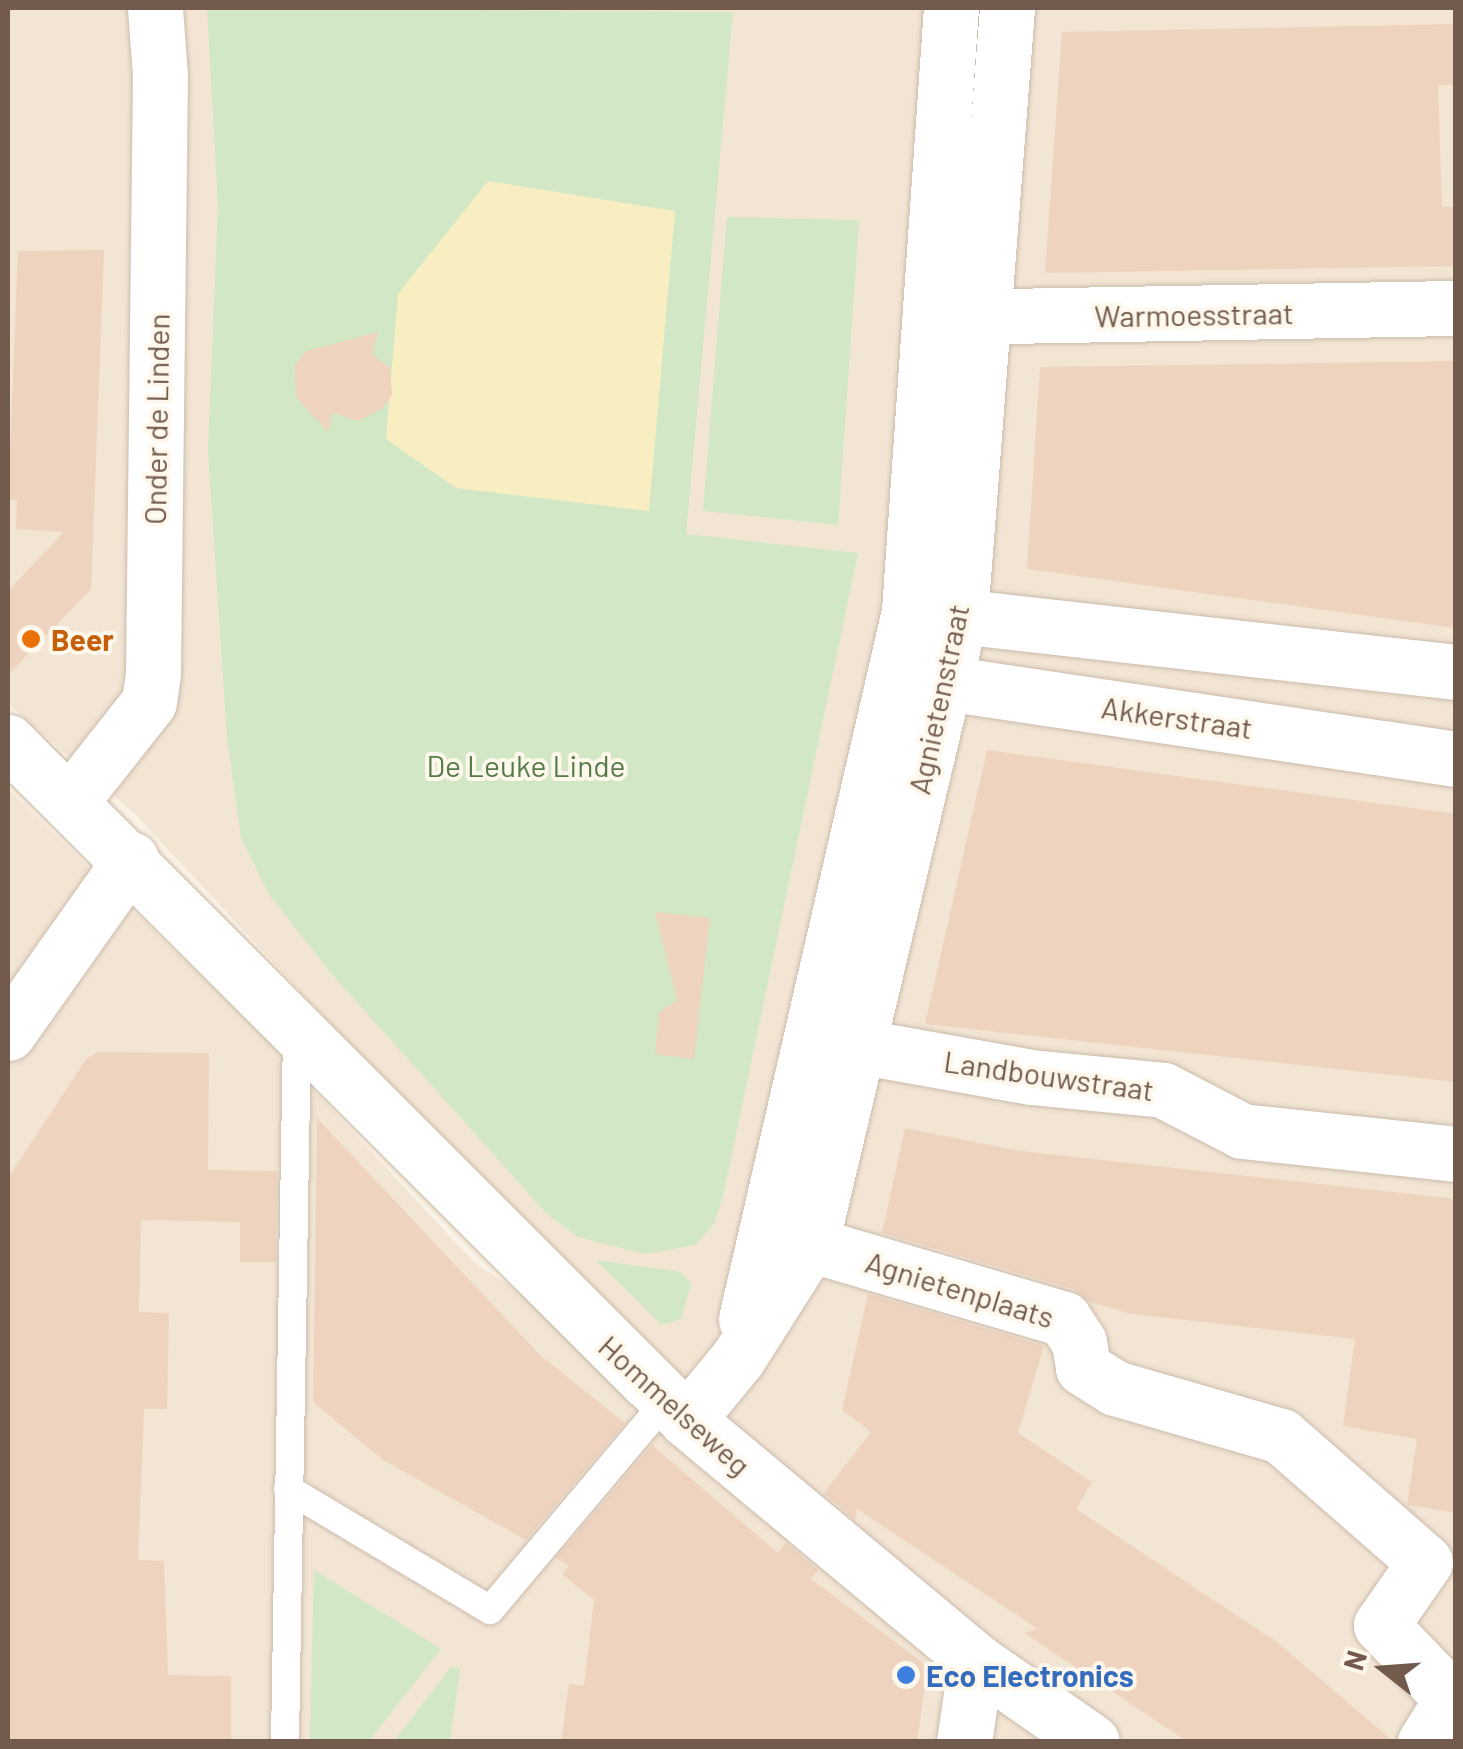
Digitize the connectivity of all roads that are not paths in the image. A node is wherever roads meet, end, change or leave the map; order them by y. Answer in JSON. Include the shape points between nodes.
{"nodes":[{"id":1,"x":155,"y":8,"type":"edge"},
{"id":2,"x":951,"y":8,"type":"edge"},
{"id":3,"x":1007,"y":8,"type":"edge"},
{"id":4,"x":1456,"y":308,"type":"edge"},
{"id":5,"x":958,"y":318,"type":"junction"},
{"id":6,"x":934,"y":613,"type":"junction"},
{"id":7,"x":1456,"y":672,"type":"edge"},
{"id":8,"x":920,"y":680,"type":"junction"},
{"id":9,"x":8,"y":742,"type":"edge"},
{"id":10,"x":1456,"y":759,"type":"edge"},
{"id":11,"x":70,"y":802,"type":"junction"},
{"id":12,"x":130,"y":859,"type":"junction"},
{"id":13,"x":297,"y":1025,"type":"junction"},
{"id":14,"x":8,"y":1033,"type":"edge"},
{"id":15,"x":836,"y":1042,"type":"junction"},
{"id":16,"x":1456,"y":1154,"type":"edge"},
{"id":17,"x":789,"y":1238,"type":"junction"},
{"id":18,"x":677,"y":1410,"type":"junction"},
{"id":19,"x":288,"y":1489,"type":"junction"},
{"id":20,"x":976,"y":1661,"type":"junction"},
{"id":21,"x":1439,"y":1720,"type":"edge"},
{"id":22,"x":284,"y":1742,"type":"edge"},
{"id":23,"x":964,"y":1742,"type":"edge"},
{"id":24,"x":1092,"y":1742,"type":"edge"}],
"edges":[{"from":1,"to":11,"type":"street","name":"Onder de Linden","via":[[160,75],[153,672],[149,702]]},
{"from":2,"to":5,"type":"street","name":"Agnietenstraat"},
{"from":3,"to":5,"type":"street","name":"Agnietenstraat"},
{"from":4,"to":5,"type":"street","name":"Warmoesstraat"},
{"from":5,"to":6,"type":"street","name":"Agnietenstraat"},
{"from":6,"to":7,"type":"street"},
{"from":6,"to":8,"type":"street","name":"Agnietenstraat"},
{"from":8,"to":10,"type":"street","name":"Akkerstraat"},
{"from":8,"to":15,"type":"street","name":"Agnietenstraat"},
{"from":9,"to":11,"type":"street","name":"Hommelseweg"},
{"from":11,"to":12,"type":"street","name":"Hommelseweg"},
{"from":12,"to":13,"type":"street","name":"Hommelseweg"},
{"from":12,"to":14,"type":"street"},
{"from":13,"to":18,"type":"street","name":"Hommelseweg","via":[[540,1279]]},
{"from":13,"to":19,"type":"lane"},
{"from":15,"to":16,"type":"street","name":"Landbouwstraat","via":[[1031,1077],[1163,1090],[1242,1132]]},
{"from":15,"to":17,"type":"street","name":"Agnietenstraat"},
{"from":17,"to":18,"type":"street","name":"Agnietenstraat","via":[[738,1358]]},
{"from":17,"to":21,"type":"street","name":"Agnietenplaats","via":[[1064,1319],[1079,1342],[1083,1368],[1115,1388],[1281,1436],[1425,1562],[1382,1626]]},
{"from":18,"to":19,"type":"lane","via":[[490,1610]]},
{"from":18,"to":20,"type":"street","name":"Hommelseweg"},
{"from":19,"to":22,"type":"lane"},
{"from":20,"to":23,"type":"street"},
{"from":20,"to":24,"type":"street","name":"Hommelseweg"}]}
